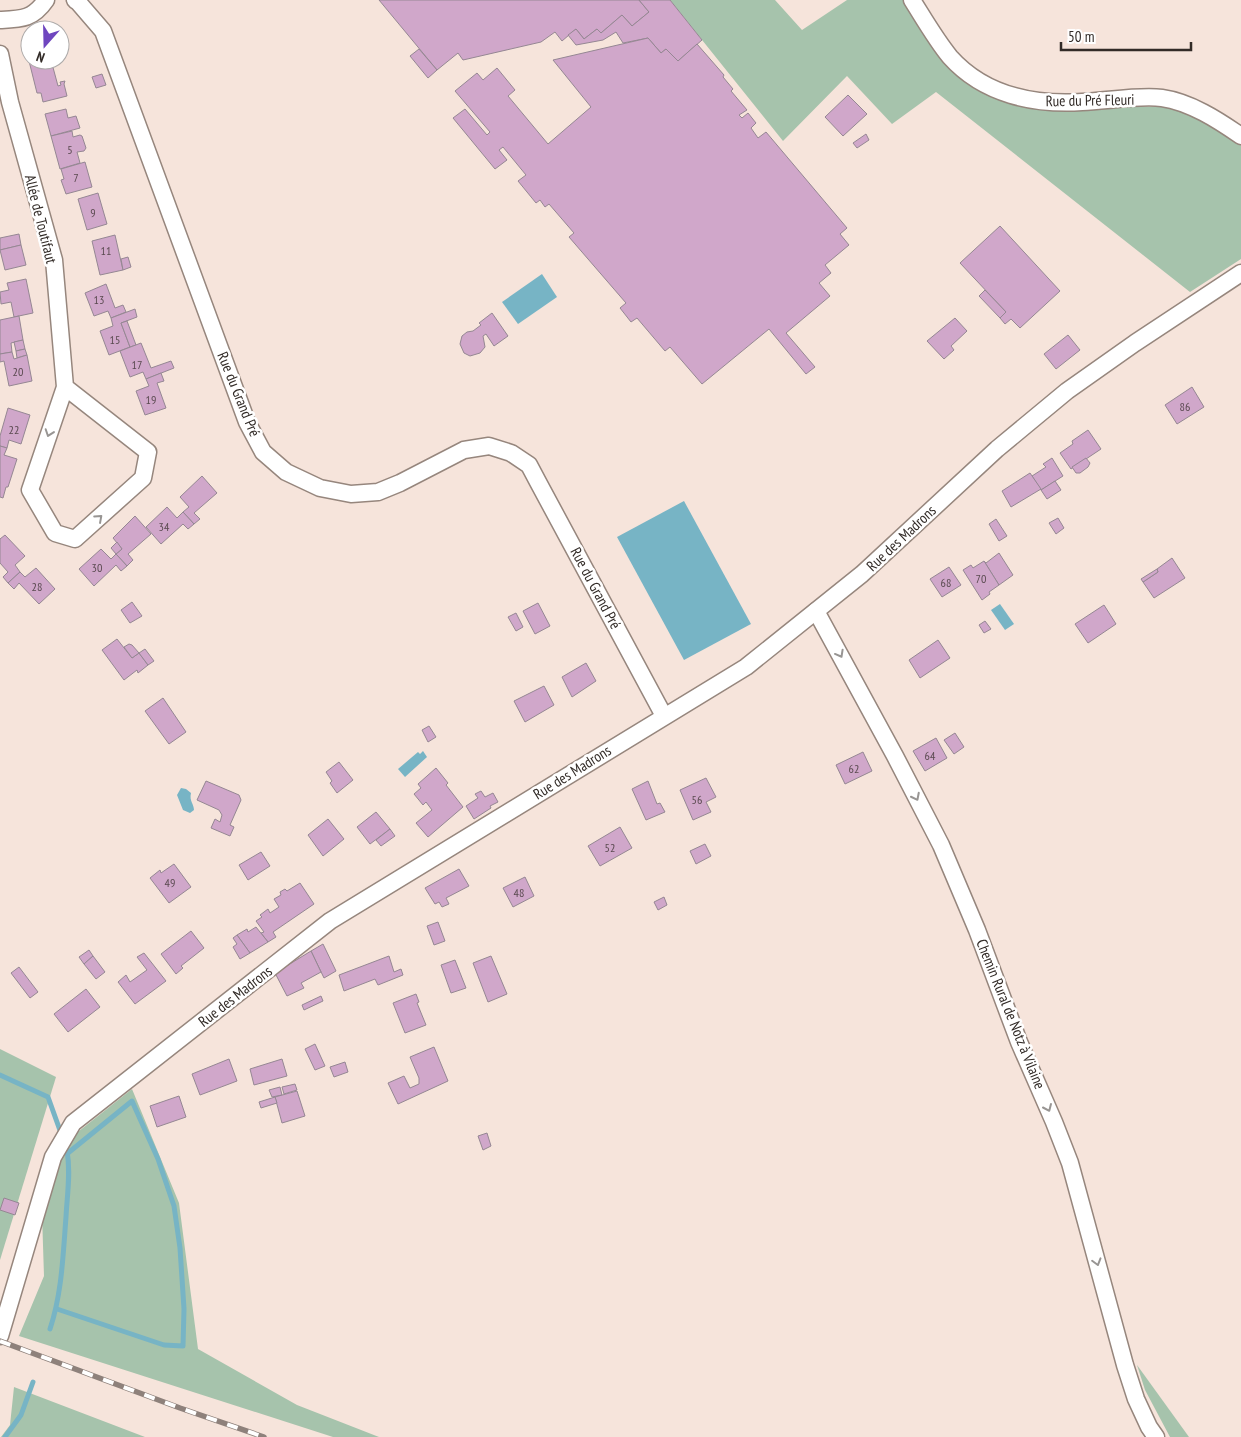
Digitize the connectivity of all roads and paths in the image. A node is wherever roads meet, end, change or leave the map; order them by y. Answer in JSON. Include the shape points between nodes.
{"nodes":[{"id":1,"x":46,"y":0,"type":"edge"},
{"id":2,"x":912,"y":0,"type":"edge"},
{"id":3,"x":77,"y":1,"type":"edge"},
{"id":4,"x":0,"y":20,"type":"edge"},
{"id":5,"x":0,"y":54,"type":"edge"},
{"id":6,"x":1241,"y":136,"type":"edge"},
{"id":7,"x":1241,"y":273,"type":"edge"},
{"id":8,"x":65,"y":387,"type":"junction"},
{"id":9,"x":816,"y":611,"type":"junction"},
{"id":10,"x":664,"y":716,"type":"junction"},
{"id":11,"x":0,"y":1336,"type":"edge"},
{"id":12,"x":1156,"y":1437,"type":"edge"}],
"edges":[{"from":1,"to":4,"type":"street","via":[[38,11],[23,19]]},
{"from":2,"to":6,"type":"street","name":"Rue du Pré Fleuri","via":[[951,57],[974,78],[996,90],[1026,99],[1054,102],[1162,98],[1193,108]]},
{"from":3,"to":10,"type":"street","name":"Rue du Grand Pré","via":[[104,31],[247,422],[263,452],[286,472],[320,488],[351,494],[378,492],[464,450],[489,446],[511,453],[529,465]]},
{"from":5,"to":8,"type":"street","name":"Allée de Toutifaut","via":[[54,260]]},
{"from":7,"to":9,"type":"street","name":"Rue des Madrons","via":[[1067,391],[997,449],[862,574]]},
{"from":8,"to":8,"type":"street","name":"Allée de Toutifaut","one_way":true,"via":[[30,490],[55,533],[75,539],[143,478],[148,452]]},
{"from":9,"to":10,"type":"street","name":"Rue des Madrons","via":[[746,667]]},
{"from":9,"to":12,"type":"street","name":"Chemin Rural de Notz à Vilaine","one_way":true,"via":[[918,800],[974,922],[1070,1164],[1136,1400]]},
{"from":10,"to":11,"type":"street","name":"Rue des Madrons","via":[[330,921],[73,1123],[53,1157]]}]}
